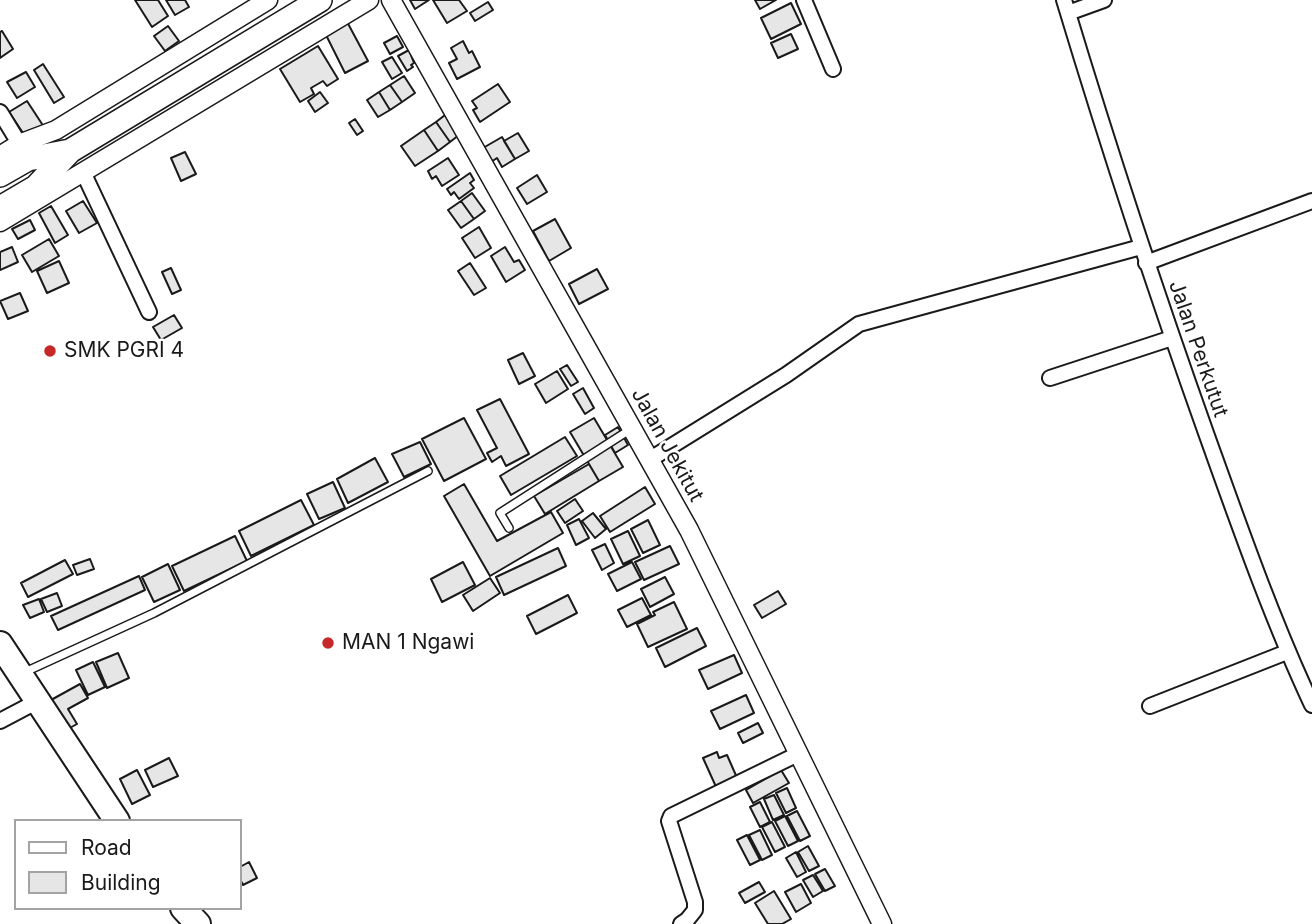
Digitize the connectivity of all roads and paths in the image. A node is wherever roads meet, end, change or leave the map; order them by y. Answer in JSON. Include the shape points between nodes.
{"nodes":[{"id":1,"x":268,"y":0,"type":"edge"},
{"id":2,"x":320,"y":0,"type":"edge"},
{"id":3,"x":369,"y":0,"type":"edge"},
{"id":4,"x":391,"y":0,"type":"edge"},
{"id":5,"x":804,"y":0,"type":"edge"},
{"id":6,"x":1104,"y":0,"type":"edge"},
{"id":7,"x":1066,"y":7,"type":"edge"},
{"id":8,"x":833,"y":69,"type":"dead end"},
{"id":9,"x":0,"y":113,"type":"edge"},
{"id":10,"x":24,"y":151,"type":"junction"},
{"id":11,"x":71,"y":151,"type":"junction"},
{"id":12,"x":0,"y":156,"type":"edge"},
{"id":13,"x":83,"y":172,"type":"junction"},
{"id":14,"x":0,"y":175,"type":"edge"},
{"id":15,"x":1312,"y":201,"type":"edge"},
{"id":16,"x":0,"y":208,"type":"edge"},
{"id":17,"x":0,"y":222,"type":"edge"},
{"id":18,"x":1141,"y":247,"type":"junction"},
{"id":19,"x":1146,"y":263,"type":"junction"},
{"id":20,"x":149,"y":312,"type":"dead end"},
{"id":21,"x":1172,"y":338,"type":"junction"},
{"id":22,"x":1050,"y":378,"type":"dead end"},
{"id":23,"x":632,"y":429,"type":"junction"},
{"id":24,"x":649,"y":460,"type":"junction"},
{"id":25,"x":428,"y":471,"type":"dead end"},
{"id":26,"x":509,"y":528,"type":"dead end"},
{"id":27,"x":0,"y":644,"type":"edge"},
{"id":28,"x":1287,"y":652,"type":"junction"},
{"id":29,"x":18,"y":675,"type":"junction"},
{"id":30,"x":36,"y":702,"type":"junction"},
{"id":31,"x":1312,"y":705,"type":"edge"},
{"id":32,"x":1150,"y":706,"type":"dead end"},
{"id":33,"x":0,"y":721,"type":"edge"},
{"id":34,"x":798,"y":754,"type":"junction"},
{"id":35,"x":116,"y":819,"type":"edge"},
{"id":36,"x":185,"y":910,"type":"edge"},
{"id":37,"x":198,"y":924,"type":"edge"},
{"id":38,"x":681,"y":924,"type":"edge"},
{"id":39,"x":883,"y":924,"type":"edge"}],
"edges":[{"from":1,"to":10,"type":"street"},
{"from":2,"to":11,"type":"main road"},
{"from":3,"to":13,"type":"street"},
{"from":4,"to":23,"type":"street","name":"Jalan Jekitut"},
{"from":5,"to":8,"type":"street"},
{"from":6,"to":7,"type":"street"},
{"from":7,"to":18,"type":"street","name":"Jalan Perkutut"},
{"from":9,"to":10,"type":"street"},
{"from":10,"to":11,"type":"main road"},
{"from":10,"to":12,"type":"street"},
{"from":10,"to":14,"type":"main road"},
{"from":11,"to":16,"type":"main road","via":[[36,187]]},
{"from":13,"to":17,"type":"street"},
{"from":13,"to":20,"type":"street"},
{"from":15,"to":19,"type":"street"},
{"from":18,"to":19,"type":"street","name":"Jalan Perkutut"},
{"from":18,"to":24,"type":"street","via":[[859,324]]},
{"from":19,"to":21,"type":"street","name":"Jalan Perkutut"},
{"from":21,"to":22,"type":"street"},
{"from":21,"to":28,"type":"street","name":"Jalan Perkutut"},
{"from":23,"to":24,"type":"street","name":"Jalan Jekitut"},
{"from":23,"to":26,"type":"lane","via":[[500,513]]},
{"from":24,"to":34,"type":"street","name":"Jalan Jekitut","via":[[689,530]]},
{"from":25,"to":29,"type":"lane","via":[[154,613]]},
{"from":27,"to":29,"type":"highway"},
{"from":28,"to":31,"type":"street","name":"Jalan Perkutut"},
{"from":28,"to":32,"type":"street"},
{"from":29,"to":30,"type":"highway"},
{"from":30,"to":33,"type":"street"},
{"from":30,"to":35,"type":"highway"},
{"from":34,"to":38,"type":"street","via":[[671,816],[695,902],[695,910]]},
{"from":34,"to":39,"type":"street","name":"Jalan Jekitut"},
{"from":36,"to":37,"type":"highway"}]}
